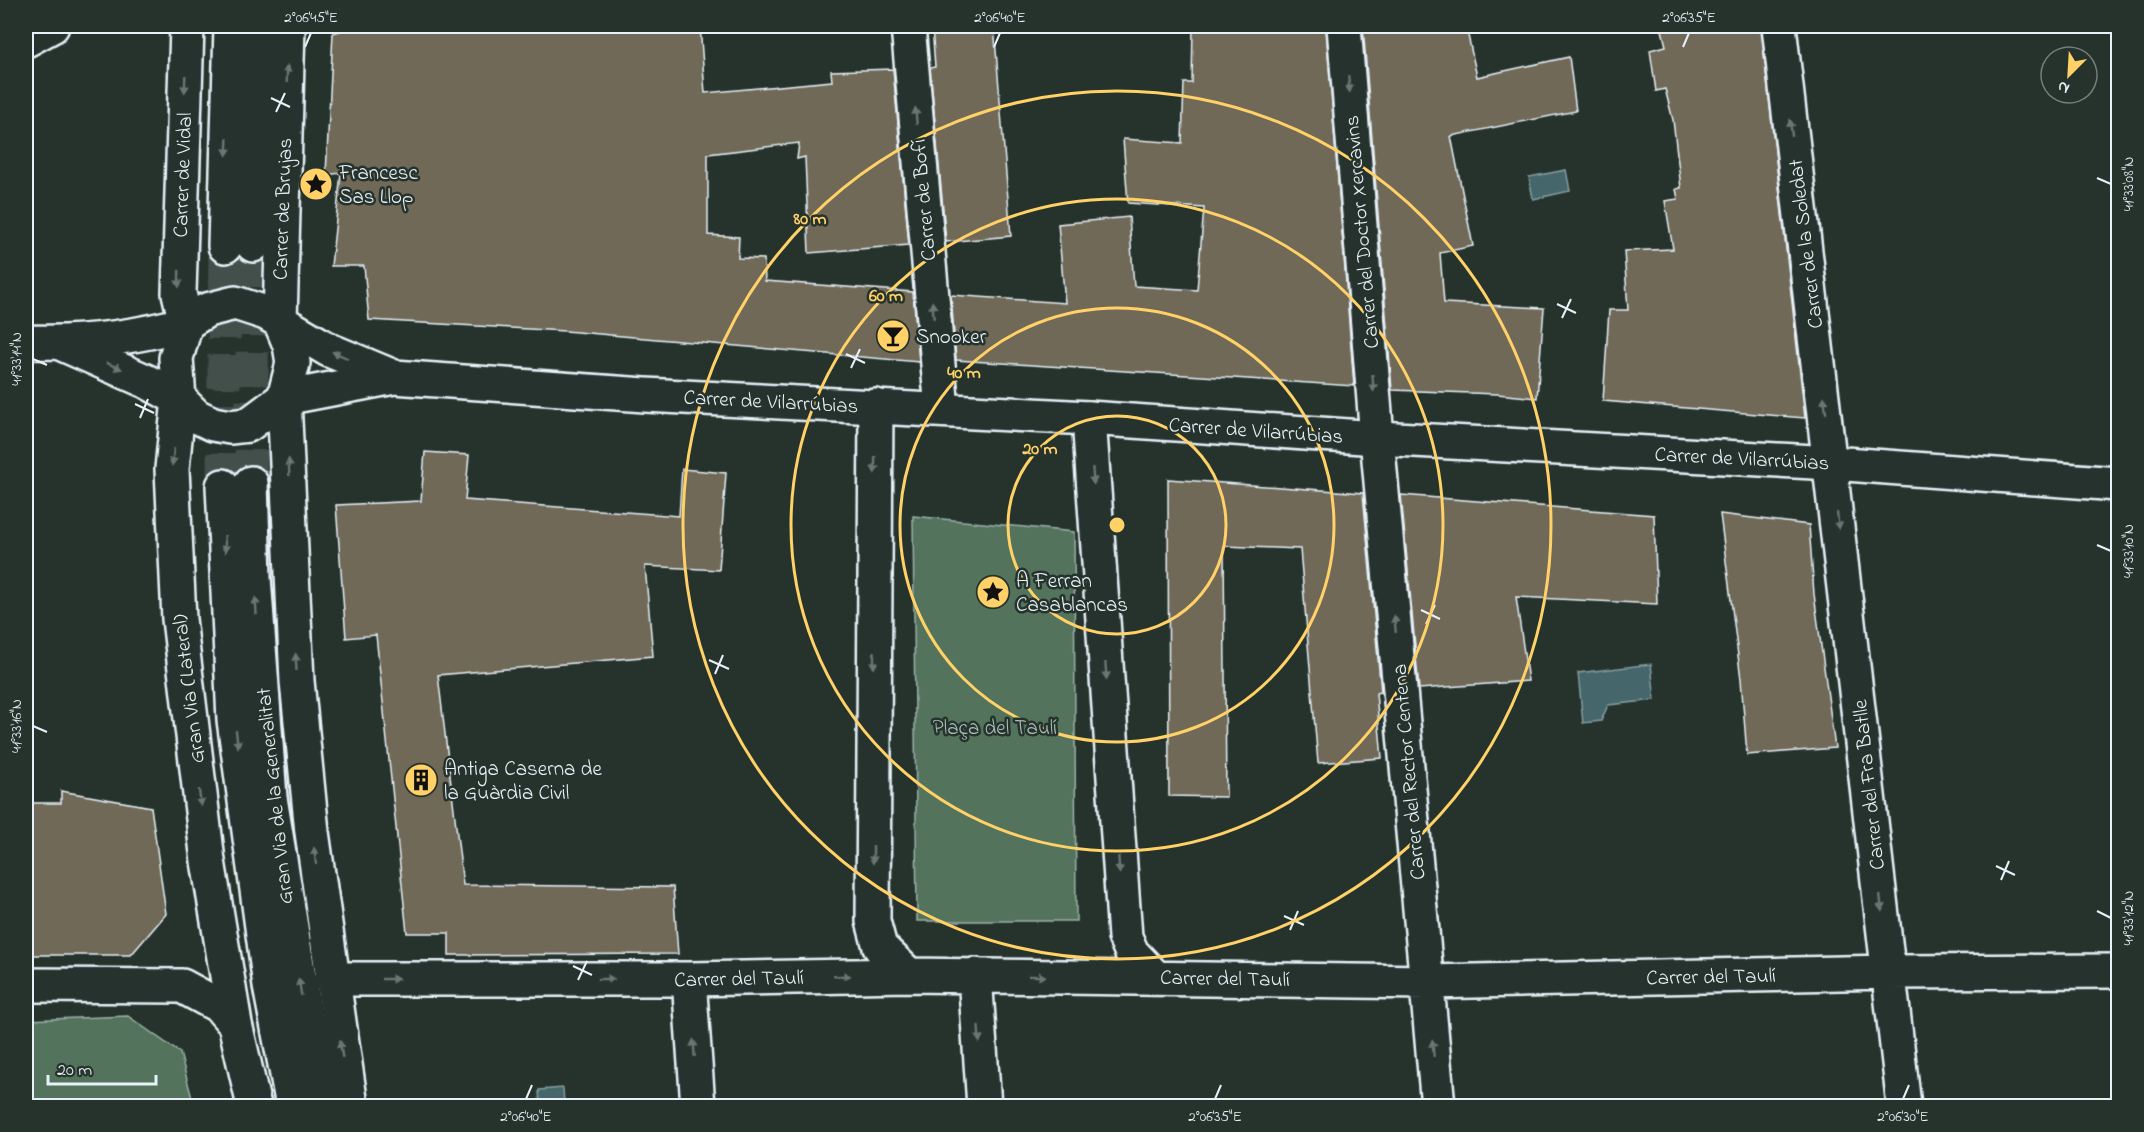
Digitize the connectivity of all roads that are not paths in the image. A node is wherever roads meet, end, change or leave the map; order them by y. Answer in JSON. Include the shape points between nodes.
{"nodes":[{"id":1,"x":52,"y":26,"type":"edge"},
{"id":2,"x":187,"y":26,"type":"edge"},
{"id":3,"x":231,"y":26,"type":"edge"},
{"id":4,"x":259,"y":26,"type":"edge"},
{"id":5,"x":288,"y":26,"type":"edge"},
{"id":6,"x":908,"y":26,"type":"edge"},
{"id":7,"x":1344,"y":26,"type":"edge"},
{"id":8,"x":1779,"y":26,"type":"edge"},
{"id":9,"x":26,"y":40,"type":"edge"},
{"id":10,"x":280,"y":321,"type":"junction"},
{"id":11,"x":186,"y":324,"type":"junction"},
{"id":12,"x":26,"y":342,"type":"edge"},
{"id":13,"x":60,"y":343,"type":"junction"},
{"id":14,"x":394,"y":377,"type":"junction"},
{"id":15,"x":284,"y":398,"type":"junction"},
{"id":16,"x":179,"y":399,"type":"junction"},
{"id":17,"x":876,"y":406,"type":"junction"},
{"id":18,"x":942,"y":410,"type":"junction"},
{"id":19,"x":1089,"y":418,"type":"junction"},
{"id":20,"x":1377,"y":438,"type":"junction"},
{"id":21,"x":1832,"y":463,"type":"junction"},
{"id":22,"x":2118,"y":484,"type":"edge"},
{"id":23,"x":219,"y":925,"type":"junction"},
{"id":24,"x":2118,"y":971,"type":"edge"},
{"id":25,"x":1889,"y":972,"type":"junction"},
{"id":26,"x":909,"y":975,"type":"junction"},
{"id":27,"x":975,"y":975,"type":"junction"},
{"id":28,"x":1155,"y":977,"type":"junction"},
{"id":29,"x":331,"y":979,"type":"junction"},
{"id":30,"x":689,"y":980,"type":"junction"},
{"id":31,"x":1427,"y":982,"type":"junction"},
{"id":32,"x":26,"y":985,"type":"edge"},
{"id":33,"x":182,"y":986,"type":"junction"},
{"id":34,"x":235,"y":1024,"type":"junction"},
{"id":35,"x":254,"y":1107,"type":"edge"},
{"id":36,"x":293,"y":1107,"type":"edge"},
{"id":37,"x":320,"y":1107,"type":"edge"},
{"id":38,"x":351,"y":1107,"type":"edge"},
{"id":39,"x":698,"y":1107,"type":"edge"},
{"id":40,"x":984,"y":1107,"type":"edge"},
{"id":41,"x":1438,"y":1107,"type":"edge"},
{"id":42,"x":1904,"y":1107,"type":"edge"}],
"edges":[{"from":1,"to":9,"type":"street"},
{"from":2,"to":11,"type":"street","name":"Carrer de Vidal","one_way":true,"via":[[179,293]]},
{"from":3,"to":4,"type":"street","one_way":true,"via":[[239,246]]},
{"from":10,"to":5,"type":"street","name":"Carrer de Brujas","one_way":true},
{"from":18,"to":6,"type":"street","name":"Carrer de Bofí","one_way":true},
{"from":7,"to":20,"type":"street","name":"Carrer del Doctor Xercavins","one_way":true},
{"from":21,"to":8,"type":"street","name":"Carrer de la Soledat","one_way":true},
{"from":10,"to":11,"type":"street","via":[[235,303],[207,310]]},
{"from":14,"to":10,"type":"street","name":"Carrer de Vilarrúbias","one_way":true,"via":[[329,350]]},
{"from":10,"to":15,"type":"street","via":[[293,363]]},
{"from":11,"to":13,"type":"street","via":[[134,337]]},
{"from":11,"to":16,"type":"street","via":[[176,358]]},
{"from":12,"to":13,"type":"street"},
{"from":13,"to":16,"type":"street","one_way":true},
{"from":14,"to":15,"type":"street","name":"Carrer de Vilarrúbias"},
{"from":14,"to":17,"type":"street","name":"Carrer de Vilarrúbias"},
{"from":15,"to":16,"type":"street","via":[[248,425],[230,427],[196,416]]},
{"from":29,"to":15,"type":"street","one_way":true,"via":[[297,681]]},
{"from":16,"to":23,"type":"street","name":"Gran Via (Lateral)","one_way":true,"via":[[172,469],[179,619]]},
{"from":17,"to":18,"type":"street","name":"Carrer de Vilarrúbias"},
{"from":17,"to":26,"type":"street","one_way":true,"via":[[873,921],[880,947]]},
{"from":18,"to":19,"type":"street","name":"Carrer de Vilarrúbias"},
{"from":19,"to":20,"type":"street","name":"Carrer de Vilarrúbias"},
{"from":19,"to":28,"type":"street","one_way":true,"via":[[1125,937],[1132,953]]},
{"from":20,"to":21,"type":"street","name":"Carrer de Vilarrúbias"},
{"from":31,"to":20,"type":"street","name":"Carrer del Rector Centena","one_way":true},
{"from":21,"to":22,"type":"street","name":"Carrer de Vilarrúbias"},
{"from":21,"to":25,"type":"street","name":"Carrer del Fra Batlle","one_way":true},
{"from":23,"to":33,"type":"street","via":[[208,957]]},
{"from":23,"to":34,"type":"street","name":"Gran Via (Lateral)"},
{"from":24,"to":25,"type":"street","name":"Carrer del Taulí"},
{"from":25,"to":31,"type":"street","name":"Carrer del Taulí"},
{"from":25,"to":42,"type":"street","name":"Carrer del Fra Batlle"},
{"from":26,"to":27,"type":"street","name":"Carrer del Taulí"},
{"from":30,"to":26,"type":"street","name":"Carrer del Taulí","one_way":true},
{"from":27,"to":28,"type":"street","name":"Carrer del Taulí","one_way":true},
{"from":27,"to":40,"type":"street","one_way":true},
{"from":28,"to":31,"type":"street","name":"Carrer del Taulí"},
{"from":29,"to":30,"type":"street","name":"Carrer del Taulí","one_way":true},
{"from":38,"to":29,"type":"street","one_way":true},
{"from":39,"to":30,"type":"street","one_way":true},
{"from":41,"to":31,"type":"street","name":"Carrer del Rector Centena","one_way":true},
{"from":32,"to":33,"type":"street"},
{"from":33,"to":34,"type":"street","via":[[219,1006]]},
{"from":34,"to":35,"type":"street","name":"Gran Via (Lateral)"},
{"from":37,"to":36,"type":"street","name":"Gran Via de la Generalitat","one_way":true,"via":[[270,798],[254,578],[237,484],[234,720],[270,986]]}]}
